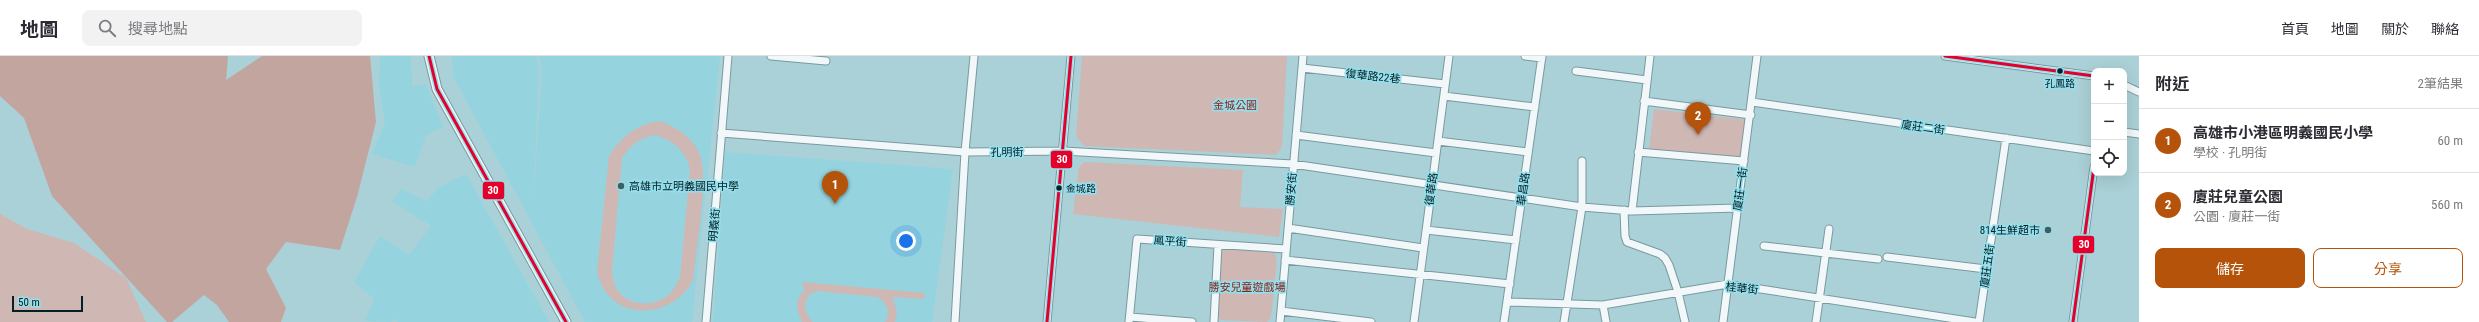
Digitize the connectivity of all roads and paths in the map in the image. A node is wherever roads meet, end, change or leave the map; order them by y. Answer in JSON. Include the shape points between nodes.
{"nodes":[{"id":1,"x":429,"y":56,"type":"edge"},
{"id":2,"x":728,"y":56,"type":"edge"},
{"id":3,"x":771,"y":56,"type":"edge"},
{"id":4,"x":974,"y":56,"type":"edge"},
{"id":5,"x":1072,"y":56,"type":"edge"},
{"id":6,"x":1303,"y":56,"type":"edge"},
{"id":7,"x":1449,"y":56,"type":"edge"},
{"id":8,"x":1525,"y":56,"type":"edge"},
{"id":9,"x":1650,"y":56,"type":"edge"},
{"id":10,"x":1757,"y":56,"type":"edge"},
{"id":11,"x":1945,"y":56,"type":"edge"},
{"id":12,"x":1542,"y":57,"type":"edge"},
{"id":13,"x":826,"y":61,"type":"dead end"},
{"id":14,"x":1302,"y":68,"type":"junction"},
{"id":15,"x":1576,"y":72,"type":"dead end"},
{"id":16,"x":2091,"y":76,"type":"edge"},
{"id":17,"x":1647,"y":80,"type":"junction"},
{"id":18,"x":1445,"y":84,"type":"junction"},
{"id":19,"x":2127,"y":86,"type":"edge"},
{"id":20,"x":2139,"y":92,"type":"edge"},
{"id":21,"x":1444,"y":96,"type":"junction"},
{"id":22,"x":1644,"y":101,"type":"junction"},
{"id":23,"x":1752,"y":102,"type":"junction"},
{"id":24,"x":1535,"y":107,"type":"junction"},
{"id":25,"x":1751,"y":115,"type":"junction"},
{"id":26,"x":2127,"y":132,"type":"edge"},
{"id":27,"x":721,"y":133,"type":"junction"},
{"id":28,"x":2139,"y":134,"type":"edge"},
{"id":29,"x":1296,"y":135,"type":"junction"},
{"id":30,"x":2006,"y":138,"type":"junction"},
{"id":31,"x":1438,"y":141,"type":"junction"},
{"id":32,"x":2091,"y":150,"type":"edge"},
{"id":33,"x":1063,"y":151,"type":"junction"},
{"id":34,"x":965,"y":152,"type":"junction"},
{"id":35,"x":1528,"y":152,"type":"junction"},
{"id":36,"x":1638,"y":152,"type":"junction"},
{"id":37,"x":1436,"y":153,"type":"junction"},
{"id":38,"x":1744,"y":161,"type":"junction"},
{"id":39,"x":1582,"y":162,"type":"dead end"},
{"id":40,"x":1293,"y":164,"type":"junction"},
{"id":41,"x":2093,"y":176,"type":"edge"},
{"id":42,"x":1432,"y":185,"type":"junction"},
{"id":43,"x":1522,"y":198,"type":"junction"},
{"id":44,"x":1582,"y":207,"type":"junction"},
{"id":45,"x":1738,"y":208,"type":"junction"},
{"id":46,"x":1628,"y":211,"type":"junction"},
{"id":47,"x":1288,"y":228,"type":"junction"},
{"id":48,"x":1829,"y":229,"type":"dead end"},
{"id":49,"x":1426,"y":230,"type":"junction"},
{"id":50,"x":1516,"y":240,"type":"junction"},
{"id":51,"x":1218,"y":245,"type":"junction"},
{"id":52,"x":1764,"y":246,"type":"dead end"},
{"id":53,"x":1424,"y":248,"type":"junction"},
{"id":54,"x":1286,"y":249,"type":"junction"},
{"id":55,"x":1826,"y":253,"type":"junction"},
{"id":56,"x":1887,"y":257,"type":"dead end"},
{"id":57,"x":1878,"y":259,"type":"dead end"},
{"id":58,"x":1285,"y":260,"type":"junction"},
{"id":59,"x":1986,"y":269,"type":"junction"},
{"id":60,"x":1420,"y":275,"type":"junction"},
{"id":61,"x":1510,"y":284,"type":"junction"},
{"id":62,"x":1728,"y":284,"type":"junction"},
{"id":63,"x":1678,"y":292,"type":"junction"},
{"id":64,"x":1819,"y":298,"type":"junction"},
{"id":65,"x":1507,"y":302,"type":"junction"},
{"id":66,"x":1566,"y":303,"type":"junction"},
{"id":67,"x":1603,"y":305,"type":"junction"},
{"id":68,"x":1281,"y":311,"type":"junction"},
{"id":69,"x":1129,"y":319,"type":"edge"},
{"id":70,"x":566,"y":322,"type":"edge"},
{"id":71,"x":706,"y":322,"type":"edge"},
{"id":72,"x":955,"y":322,"type":"edge"},
{"id":73,"x":1047,"y":322,"type":"edge"},
{"id":74,"x":1192,"y":322,"type":"edge"},
{"id":75,"x":1214,"y":322,"type":"edge"},
{"id":76,"x":1280,"y":322,"type":"edge"},
{"id":77,"x":1371,"y":322,"type":"edge"},
{"id":78,"x":1414,"y":322,"type":"edge"},
{"id":79,"x":1504,"y":322,"type":"edge"},
{"id":80,"x":1564,"y":322,"type":"edge"},
{"id":81,"x":1606,"y":322,"type":"edge"},
{"id":82,"x":1685,"y":322,"type":"edge"},
{"id":83,"x":1723,"y":322,"type":"edge"},
{"id":84,"x":1816,"y":322,"type":"edge"},
{"id":85,"x":1975,"y":322,"type":"edge"},
{"id":86,"x":1979,"y":322,"type":"edge"},
{"id":87,"x":2073,"y":322,"type":"edge"}],
"edges":[{"from":1,"to":70,"type":"street","via":[[437,90]]},
{"from":2,"to":27,"type":"street","name":"明義街"},
{"from":3,"to":13,"type":"street"},
{"from":4,"to":34,"type":"street"},
{"from":5,"to":33,"type":"street"},
{"from":6,"to":14,"type":"street","name":"勝安街"},
{"from":7,"to":18,"type":"street","name":"復華路"},
{"from":8,"to":12,"type":"street"},
{"from":9,"to":17,"type":"street"},
{"from":10,"to":23,"type":"street","name":"廈莊一街"},
{"from":11,"to":16,"type":"street"},
{"from":12,"to":24,"type":"street","name":"華昌路"},
{"from":14,"to":18,"type":"street","name":"復華路22巷"},
{"from":14,"to":29,"type":"street","name":"勝安街"},
{"from":15,"to":17,"type":"street"},
{"from":17,"to":22,"type":"street"},
{"from":18,"to":21,"type":"street","name":"復華路"},
{"from":19,"to":20,"type":"street"},
{"from":21,"to":24,"type":"street"},
{"from":21,"to":31,"type":"street","name":"復華路"},
{"from":22,"to":25,"type":"street"},
{"from":22,"to":36,"type":"street"},
{"from":23,"to":25,"type":"street","name":"廈莊一街"},
{"from":23,"to":30,"type":"street","name":"廈莊二街"},
{"from":24,"to":35,"type":"street","name":"華昌路"},
{"from":25,"to":38,"type":"street","name":"廈莊一街"},
{"from":26,"to":28,"type":"street"},
{"from":27,"to":34,"type":"street","name":"孔明街"},
{"from":27,"to":71,"type":"street","name":"明義街"},
{"from":29,"to":37,"type":"street"},
{"from":29,"to":40,"type":"street","name":"勝安街"},
{"from":30,"to":32,"type":"street","name":"廈莊二街"},
{"from":30,"to":59,"type":"street","name":"廈莊五街"},
{"from":31,"to":35,"type":"street"},
{"from":31,"to":37,"type":"street","name":"復華路"},
{"from":33,"to":34,"type":"street","name":"孔明街"},
{"from":33,"to":40,"type":"street","name":"孔明街"},
{"from":33,"to":73,"type":"street"},
{"from":34,"to":72,"type":"street"},
{"from":35,"to":43,"type":"street","name":"華昌路"},
{"from":36,"to":38,"type":"street"},
{"from":36,"to":46,"type":"street"},
{"from":37,"to":42,"type":"street","name":"復華路"},
{"from":38,"to":45,"type":"street","name":"廈莊一街"},
{"from":39,"to":44,"type":"street"},
{"from":40,"to":42,"type":"street","name":"孔明街"},
{"from":40,"to":47,"type":"street","name":"勝安街"},
{"from":41,"to":87,"type":"street"},
{"from":42,"to":43,"type":"street","name":"孔明街"},
{"from":42,"to":49,"type":"street","name":"復華路"},
{"from":43,"to":44,"type":"street","name":"孔明街"},
{"from":43,"to":50,"type":"street","name":"華昌路"},
{"from":44,"to":46,"type":"street","name":"孔明街"},
{"from":44,"to":66,"type":"street"},
{"from":45,"to":46,"type":"street","name":"孔明街"},
{"from":45,"to":62,"type":"street","name":"廈莊一街"},
{"from":46,"to":63,"type":"street","via":[[1625,236],[1627,242],[1665,258]]},
{"from":47,"to":53,"type":"street"},
{"from":47,"to":54,"type":"street","name":"勝安街"},
{"from":48,"to":55,"type":"street"},
{"from":49,"to":50,"type":"street"},
{"from":49,"to":53,"type":"street","name":"復華路"},
{"from":50,"to":61,"type":"street","name":"華昌路"},
{"from":51,"to":54,"type":"street","name":"鳳平街"},
{"from":51,"to":69,"type":"street","name":"鳳平街","via":[[1138,239]]},
{"from":51,"to":75,"type":"street"},
{"from":52,"to":55,"type":"street"},
{"from":53,"to":60,"type":"street","name":"復華路"},
{"from":54,"to":58,"type":"street","name":"勝安街"},
{"from":55,"to":57,"type":"street"},
{"from":55,"to":64,"type":"street"},
{"from":56,"to":59,"type":"street"},
{"from":58,"to":60,"type":"street"},
{"from":58,"to":68,"type":"street","name":"勝安街"},
{"from":59,"to":86,"type":"street","name":"廈莊五街"},
{"from":60,"to":61,"type":"street"},
{"from":60,"to":78,"type":"street","name":"復華路"},
{"from":61,"to":65,"type":"street","name":"華昌路"},
{"from":62,"to":63,"type":"street","name":"桂華街"},
{"from":62,"to":64,"type":"street","name":"桂華街"},
{"from":62,"to":83,"type":"street","name":"廈莊一街"},
{"from":63,"to":67,"type":"street","name":"桂華街"},
{"from":63,"to":82,"type":"street"},
{"from":64,"to":84,"type":"street"},
{"from":64,"to":85,"type":"street","name":"桂華街"},
{"from":65,"to":66,"type":"street","name":"桂華街"},
{"from":65,"to":79,"type":"street","name":"華昌路"},
{"from":66,"to":67,"type":"street","name":"桂華街"},
{"from":66,"to":80,"type":"street"},
{"from":67,"to":81,"type":"street"},
{"from":68,"to":76,"type":"street","name":"勝安街"},
{"from":68,"to":77,"type":"street"},
{"from":69,"to":74,"type":"street"}]}
